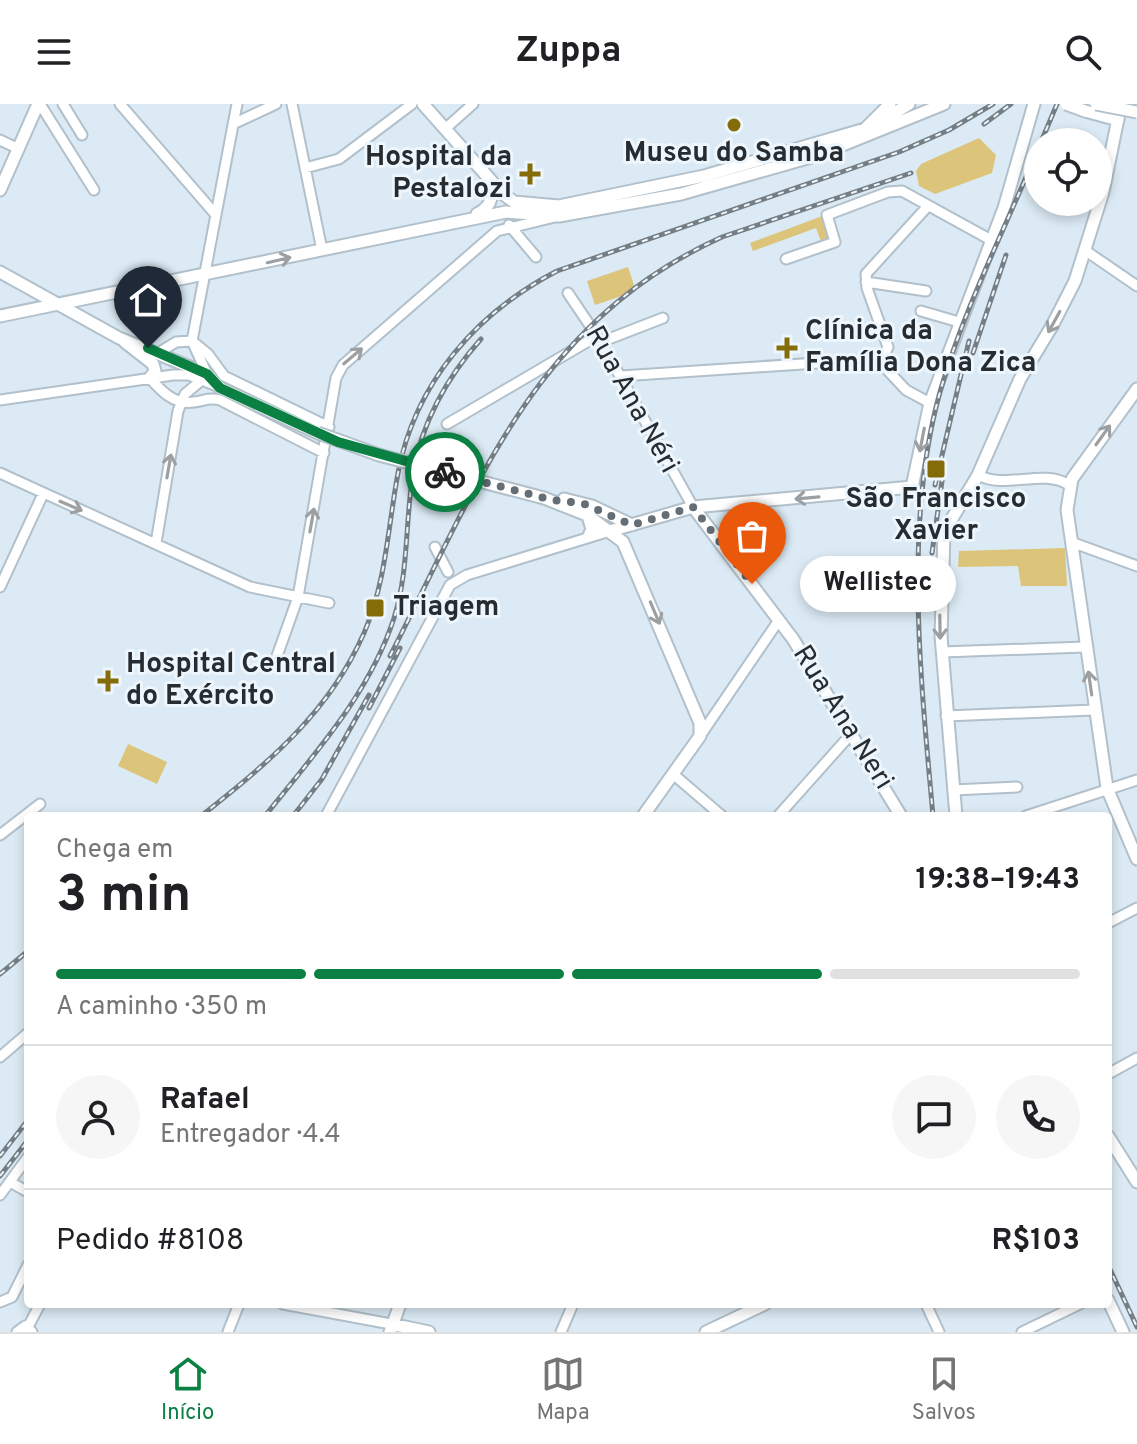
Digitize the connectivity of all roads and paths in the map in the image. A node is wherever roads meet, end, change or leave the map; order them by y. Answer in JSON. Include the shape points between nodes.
{"nodes":[{"id":1,"x":39,"y":104,"type":"edge"},
{"id":2,"x":63,"y":104,"type":"edge"},
{"id":3,"x":120,"y":104,"type":"edge"},
{"id":4,"x":237,"y":104,"type":"edge"},
{"id":5,"x":276,"y":104,"type":"edge"},
{"id":6,"x":292,"y":104,"type":"edge"},
{"id":7,"x":412,"y":104,"type":"edge"},
{"id":8,"x":423,"y":104,"type":"edge"},
{"id":9,"x":890,"y":104,"type":"edge"},
{"id":10,"x":909,"y":104,"type":"edge"},
{"id":11,"x":924,"y":104,"type":"edge"},
{"id":12,"x":944,"y":104,"type":"edge"},
{"id":13,"x":1034,"y":104,"type":"edge"},
{"id":14,"x":1066,"y":104,"type":"edge"},
{"id":15,"x":1099,"y":104,"type":"edge"},
{"id":16,"x":1121,"y":104,"type":"edge"},
{"id":17,"x":468,"y":105,"type":"edge"},
{"id":18,"x":1137,"y":111,"type":"edge"},
{"id":19,"x":1118,"y":120,"type":"junction"},
{"id":20,"x":233,"y":124,"type":"junction"},
{"id":21,"x":446,"y":128,"type":"junction"},
{"id":22,"x":891,"y":128,"type":"junction"},
{"id":23,"x":865,"y":129,"type":"junction"},
{"id":24,"x":82,"y":135,"type":"dead end"},
{"id":25,"x":0,"y":140,"type":"edge"},
{"id":26,"x":19,"y":149,"type":"junction"},
{"id":27,"x":305,"y":168,"type":"junction"},
{"id":28,"x":482,"y":168,"type":"junction"},
{"id":29,"x":677,"y":182,"type":"junction"},
{"id":30,"x":696,"y":184,"type":"junction"},
{"id":31,"x":0,"y":190,"type":"edge"},
{"id":32,"x":94,"y":190,"type":"dead end"},
{"id":33,"x":681,"y":194,"type":"junction"},
{"id":34,"x":927,"y":207,"type":"junction"},
{"id":35,"x":216,"y":215,"type":"junction"},
{"id":36,"x":559,"y":216,"type":"junction"},
{"id":37,"x":464,"y":221,"type":"junction"},
{"id":38,"x":509,"y":225,"type":"junction"},
{"id":39,"x":991,"y":240,"type":"junction"},
{"id":40,"x":322,"y":250,"type":"junction"},
{"id":41,"x":1086,"y":251,"type":"junction"},
{"id":42,"x":536,"y":257,"type":"dead end"},
{"id":43,"x":786,"y":259,"type":"dead end"},
{"id":44,"x":0,"y":272,"type":"edge"},
{"id":45,"x":203,"y":277,"type":"junction"},
{"id":46,"x":866,"y":282,"type":"junction"},
{"id":47,"x":1137,"y":286,"type":"edge"},
{"id":48,"x":30,"y":290,"type":"junction"},
{"id":49,"x":926,"y":291,"type":"dead end"},
{"id":50,"x":568,"y":293,"type":"dead end"},
{"id":51,"x":61,"y":305,"type":"junction"},
{"id":52,"x":27,"y":311,"type":"junction"},
{"id":53,"x":921,"y":311,"type":"dead end"},
{"id":54,"x":0,"y":316,"type":"edge"},
{"id":55,"x":663,"y":318,"type":"dead end"},
{"id":56,"x":959,"y":322,"type":"junction"},
{"id":57,"x":119,"y":338,"type":"junction"},
{"id":58,"x":599,"y":339,"type":"junction"},
{"id":59,"x":192,"y":341,"type":"junction"},
{"id":60,"x":158,"y":353,"type":"junction"},
{"id":61,"x":211,"y":359,"type":"junction"},
{"id":62,"x":881,"y":361,"type":"junction"},
{"id":63,"x":204,"y":374,"type":"junction"},
{"id":64,"x":621,"y":376,"type":"junction"},
{"id":65,"x":150,"y":378,"type":"junction"},
{"id":66,"x":1137,"y":389,"type":"edge"},
{"id":67,"x":0,"y":400,"type":"edge"},
{"id":68,"x":182,"y":402,"type":"junction"},
{"id":69,"x":930,"y":403,"type":"junction"},
{"id":70,"x":447,"y":424,"type":"dead end"},
{"id":71,"x":324,"y":430,"type":"junction"},
{"id":72,"x":324,"y":453,"type":"junction"},
{"id":73,"x":0,"y":473,"type":"edge"},
{"id":74,"x":978,"y":475,"type":"junction"},
{"id":75,"x":1069,"y":485,"type":"junction"},
{"id":76,"x":43,"y":494,"type":"junction"},
{"id":77,"x":548,"y":499,"type":"junction"},
{"id":78,"x":693,"y":507,"type":"junction"},
{"id":79,"x":587,"y":515,"type":"junction"},
{"id":80,"x":632,"y":525,"type":"junction"},
{"id":81,"x":610,"y":531,"type":"junction"},
{"id":82,"x":589,"y":536,"type":"junction"},
{"id":83,"x":623,"y":542,"type":"junction"},
{"id":84,"x":1071,"y":542,"type":"junction"},
{"id":85,"x":156,"y":543,"type":"junction"},
{"id":86,"x":435,"y":547,"type":"dead end"},
{"id":87,"x":434,"y":562,"type":"dead end"},
{"id":88,"x":1137,"y":566,"type":"edge"},
{"id":89,"x":451,"y":576,"type":"junction"},
{"id":90,"x":0,"y":587,"type":"edge"},
{"id":91,"x":298,"y":597,"type":"junction"},
{"id":92,"x":329,"y":603,"type":"dead end"},
{"id":93,"x":779,"y":620,"type":"junction"},
{"id":94,"x":1085,"y":647,"type":"junction"},
{"id":95,"x":942,"y":652,"type":"junction"},
{"id":96,"x":277,"y":656,"type":"dead end"},
{"id":97,"x":1094,"y":710,"type":"junction"},
{"id":98,"x":946,"y":716,"type":"junction"},
{"id":99,"x":852,"y":733,"type":"junction"},
{"id":100,"x":700,"y":736,"type":"junction"},
{"id":101,"x":673,"y":774,"type":"junction"},
{"id":102,"x":1137,"y":780,"type":"edge"},
{"id":103,"x":1017,"y":787,"type":"dead end"},
{"id":104,"x":1107,"y":788,"type":"junction"},
{"id":105,"x":953,"y":790,"type":"junction"},
{"id":106,"x":40,"y":804,"type":"dead end"},
{"id":107,"x":30,"y":812,"type":"edge"},
{"id":108,"x":328,"y":812,"type":"edge"},
{"id":109,"x":646,"y":812,"type":"edge"},
{"id":110,"x":717,"y":812,"type":"edge"},
{"id":111,"x":782,"y":812,"type":"edge"},
{"id":112,"x":899,"y":812,"type":"edge"},
{"id":113,"x":956,"y":812,"type":"edge"},
{"id":114,"x":1038,"y":812,"type":"edge"},
{"id":115,"x":24,"y":816,"type":"edge"},
{"id":116,"x":0,"y":835,"type":"edge"},
{"id":117,"x":1137,"y":859,"type":"edge"},
{"id":118,"x":1137,"y":908,"type":"edge"},
{"id":119,"x":1112,"y":921,"type":"edge"},
{"id":120,"x":24,"y":1036,"type":"edge"},
{"id":121,"x":0,"y":1057,"type":"edge"},
{"id":122,"x":1137,"y":1058,"type":"edge"},
{"id":123,"x":1112,"y":1072,"type":"edge"},
{"id":124,"x":1112,"y":1142,"type":"edge"},
{"id":125,"x":24,"y":1163,"type":"edge"},
{"id":126,"x":10,"y":1182,"type":"junction"},
{"id":127,"x":1137,"y":1182,"type":"edge"},
{"id":128,"x":24,"y":1190,"type":"edge"},
{"id":129,"x":0,"y":1195,"type":"edge"},
{"id":130,"x":24,"y":1273,"type":"edge"},
{"id":131,"x":0,"y":1302,"type":"edge"},
{"id":132,"x":38,"y":1308,"type":"edge"},
{"id":133,"x":237,"y":1308,"type":"edge"},
{"id":134,"x":301,"y":1308,"type":"edge"},
{"id":135,"x":398,"y":1308,"type":"edge"},
{"id":136,"x":571,"y":1308,"type":"edge"},
{"id":137,"x":757,"y":1308,"type":"edge"},
{"id":138,"x":928,"y":1308,"type":"edge"},
{"id":139,"x":1072,"y":1308,"type":"edge"},
{"id":140,"x":1112,"y":1308,"type":"edge"},
{"id":141,"x":391,"y":1328,"type":"edge"},
{"id":142,"x":30,"y":1329,"type":"edge"},
{"id":143,"x":17,"y":1332,"type":"edge"},
{"id":144,"x":228,"y":1332,"type":"edge"},
{"id":145,"x":429,"y":1332,"type":"edge"},
{"id":146,"x":561,"y":1332,"type":"edge"},
{"id":147,"x":706,"y":1332,"type":"edge"},
{"id":148,"x":939,"y":1332,"type":"edge"},
{"id":149,"x":1022,"y":1332,"type":"edge"},
{"id":150,"x":1123,"y":1332,"type":"edge"}],
"edges":[{"from":1,"to":26,"type":"main road"},
{"from":1,"to":32,"type":"street"},
{"from":2,"to":24,"type":"street"},
{"from":3,"to":35,"type":"street"},
{"from":4,"to":20,"type":"street"},
{"from":5,"to":20,"type":"street"},
{"from":6,"to":27,"type":"street"},
{"from":7,"to":27,"type":"street","via":[[339,159]]},
{"from":8,"to":21,"type":"main road"},
{"from":9,"to":23,"type":"main road"},
{"from":10,"to":23,"type":"main road"},
{"from":11,"to":22,"type":"main road"},
{"from":12,"to":22,"type":"main road"},
{"from":13,"to":39,"type":"main road"},
{"from":14,"to":19,"type":"main road","bridge":true},
{"from":15,"to":18,"type":"main road","bridge":true},
{"from":16,"to":19,"type":"main road"},
{"from":17,"to":21,"type":"street"},
{"from":19,"to":41,"type":"main road"},
{"from":20,"to":35,"type":"street"},
{"from":21,"to":28,"type":"main road"},
{"from":22,"to":30,"type":"main road","via":[[818,155]]},
{"from":23,"to":30,"type":"main road"},
{"from":25,"to":26,"type":"street"},
{"from":26,"to":31,"type":"main road"},
{"from":27,"to":40,"type":"street"},
{"from":28,"to":29,"type":"main road","via":[[514,202],[547,207]]},
{"from":28,"to":37,"type":"main road","via":[[492,191],[490,204]]},
{"from":29,"to":30,"type":"main road"},
{"from":29,"to":33,"type":"main road"},
{"from":30,"to":33,"type":"main road"},
{"from":33,"to":36,"type":"main road"},
{"from":34,"to":39,"type":"street"},
{"from":34,"to":43,"type":"street","via":[[919,198],[895,190],[833,212],[827,219],[835,242]]},
{"from":34,"to":46,"type":"street","via":[[869,269]]},
{"from":35,"to":45,"type":"street"},
{"from":36,"to":37,"type":"main road","via":[[506,212]]},
{"from":36,"to":38,"type":"street"},
{"from":37,"to":40,"type":"main road"},
{"from":38,"to":42,"type":"street"},
{"from":71,"to":38,"type":"street","one_way":true,"via":[[343,365]]},
{"from":39,"to":56,"type":"main road"},
{"from":45,"to":40,"type":"main road","one_way":true},
{"from":41,"to":47,"type":"street"},
{"from":41,"to":74,"type":"main road","one_way":true},
{"from":44,"to":48,"type":"main road"},
{"from":45,"to":51,"type":"main road"},
{"from":45,"to":59,"type":"street"},
{"from":46,"to":49,"type":"street"},
{"from":46,"to":62,"type":"street","via":[[888,347]]},
{"from":48,"to":51,"type":"main road"},
{"from":48,"to":52,"type":"main road"},
{"from":50,"to":58,"type":"street","name":"Rua Ana Néri"},
{"from":51,"to":52,"type":"main road"},
{"from":51,"to":57,"type":"main road"},
{"from":52,"to":54,"type":"main road"},
{"from":53,"to":56,"type":"street"},
{"from":55,"to":58,"type":"street"},
{"from":56,"to":69,"type":"main road"},
{"from":57,"to":60,"type":"main road"},
{"from":57,"to":65,"type":"main road","via":[[153,364]]},
{"from":58,"to":64,"type":"street","name":"Rua Ana Néri"},
{"from":58,"to":70,"type":"street"},
{"from":59,"to":60,"type":"street"},
{"from":59,"to":61,"type":"street"},
{"from":59,"to":63,"type":"street"},
{"from":60,"to":63,"type":"main road"},
{"from":61,"to":63,"type":"street"},
{"from":61,"to":71,"type":"street","via":[[224,376]]},
{"from":62,"to":64,"type":"street"},
{"from":62,"to":69,"type":"street","via":[[906,390]]},
{"from":63,"to":65,"type":"street"},
{"from":63,"to":68,"type":"street"},
{"from":63,"to":71,"type":"main road","via":[[220,388]]},
{"from":64,"to":78,"type":"street","name":"Rua Ana Néri"},
{"from":65,"to":67,"type":"street"},
{"from":65,"to":68,"type":"street"},
{"from":75,"to":66,"type":"main road","one_way":true},
{"from":68,"to":72,"type":"street","via":[[220,400]]},
{"from":85,"to":68,"type":"street","one_way":true},
{"from":69,"to":78,"type":"main road","one_way":true,"via":[[912,487]]},
{"from":71,"to":72,"type":"street"},
{"from":71,"to":77,"type":"main road","bridge":true,"via":[[379,455]]},
{"from":91,"to":72,"type":"street","one_way":true},
{"from":73,"to":76,"type":"street"},
{"from":74,"to":75,"type":"street","via":[[993,481],[1056,479]]},
{"from":74,"to":95,"type":"main road","one_way":true,"via":[[948,522],[941,560]]},
{"from":75,"to":84,"type":"main road"},
{"from":76,"to":85,"type":"street","one_way":true},
{"from":76,"to":90,"type":"street"},
{"from":77,"to":79,"type":"main road"},
{"from":77,"to":80,"type":"main road","via":[[592,506]]},
{"from":78,"to":80,"type":"main road"},
{"from":78,"to":93,"type":"main road","name":"Rua Ana Neri"},
{"from":79,"to":81,"type":"main road"},
{"from":79,"to":82,"type":"main road"},
{"from":80,"to":81,"type":"main road"},
{"from":80,"to":83,"type":"main road"},
{"from":81,"to":82,"type":"street"},
{"from":81,"to":83,"type":"main road"},
{"from":82,"to":89,"type":"street"},
{"from":83,"to":100,"type":"main road","one_way":true,"via":[[692,701]]},
{"from":84,"to":88,"type":"street"},
{"from":84,"to":94,"type":"main road"},
{"from":85,"to":91,"type":"street","via":[[250,587]]},
{"from":86,"to":89,"type":"street"},
{"from":87,"to":89,"type":"street"},
{"from":89,"to":108,"type":"street"},
{"from":91,"to":92,"type":"street"},
{"from":91,"to":96,"type":"street"},
{"from":93,"to":99,"type":"main road","name":"Rua Ana Neri"},
{"from":93,"to":100,"type":"street"},
{"from":94,"to":95,"type":"street"},
{"from":97,"to":94,"type":"main road","one_way":true},
{"from":95,"to":98,"type":"main road"},
{"from":97,"to":98,"type":"street"},
{"from":97,"to":104,"type":"main road"},
{"from":98,"to":105,"type":"main road"},
{"from":99,"to":111,"type":"street"},
{"from":99,"to":112,"type":"main road","name":"Rua Ana Neri"},
{"from":100,"to":101,"type":"main road"},
{"from":101,"to":109,"type":"main road"},
{"from":101,"to":110,"type":"street"},
{"from":102,"to":104,"type":"street"},
{"from":103,"to":105,"type":"street"},
{"from":104,"to":114,"type":"street"},
{"from":104,"to":117,"type":"main road"},
{"from":105,"to":113,"type":"main road"},
{"from":106,"to":107,"type":"street"},
{"from":115,"to":116,"type":"street"},
{"from":118,"to":119,"type":"street"},
{"from":120,"to":121,"type":"street"},
{"from":122,"to":123,"type":"street"},
{"from":124,"to":127,"type":"main road"},
{"from":125,"to":126,"type":"street"},
{"from":126,"to":128,"type":"street"},
{"from":126,"to":129,"type":"street"},
{"from":130,"to":131,"type":"street","via":[[12,1297]]},
{"from":132,"to":142,"type":"street"},
{"from":133,"to":144,"type":"street"},
{"from":134,"to":141,"type":"street"},
{"from":135,"to":141,"type":"main road"},
{"from":136,"to":146,"type":"street"},
{"from":137,"to":147,"type":"main road"},
{"from":138,"to":148,"type":"street"},
{"from":139,"to":149,"type":"street"},
{"from":140,"to":150,"type":"main road"},
{"from":141,"to":145,"type":"main road"},
{"from":142,"to":143,"type":"street"}]}
